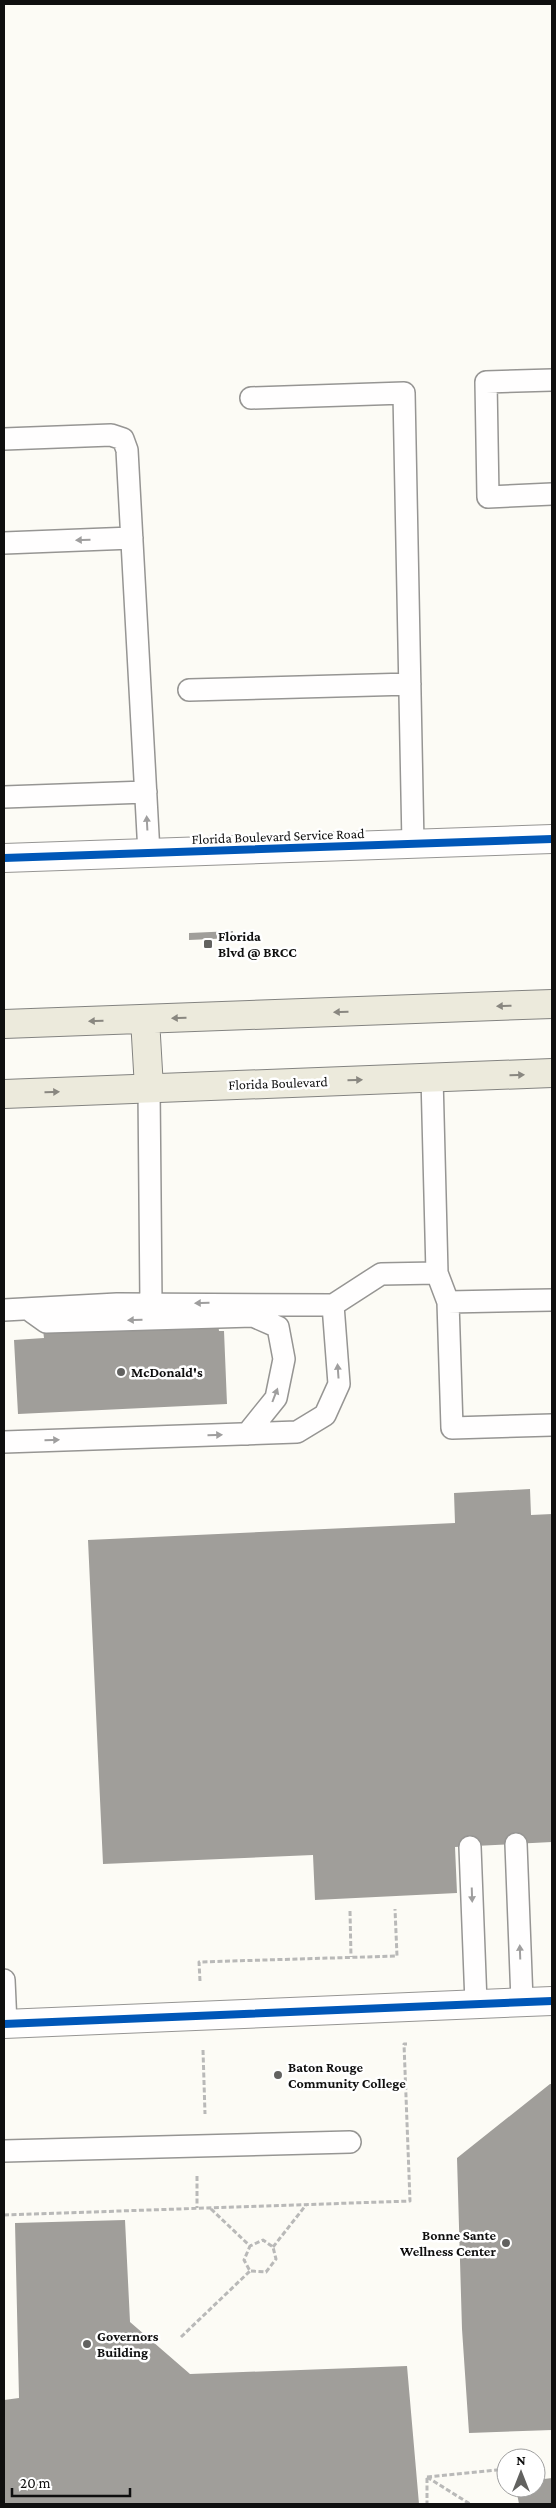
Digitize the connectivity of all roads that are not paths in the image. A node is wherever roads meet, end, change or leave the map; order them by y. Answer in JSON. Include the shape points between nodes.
{"nodes":[{"id":1,"x":552,"y":380,"type":"edge"},
{"id":2,"x":251,"y":398,"type":"dead end"},
{"id":3,"x":4,"y":439,"type":"edge"},
{"id":4,"x":552,"y":494,"type":"edge"},
{"id":5,"x":132,"y":538,"type":"junction"},
{"id":6,"x":4,"y":543,"type":"edge"},
{"id":7,"x":410,"y":684,"type":"junction"},
{"id":8,"x":189,"y":690,"type":"dead end"},
{"id":9,"x":146,"y":792,"type":"junction"},
{"id":10,"x":4,"y":797,"type":"edge"},
{"id":11,"x":552,"y":839,"type":"edge"},
{"id":12,"x":413,"y":844,"type":"junction"},
{"id":13,"x":148,"y":853,"type":"junction"},
{"id":14,"x":4,"y":858,"type":"edge"},
{"id":15,"x":552,"y":1004,"type":"edge"},
{"id":16,"x":145,"y":1019,"type":"junction"},
{"id":17,"x":4,"y":1024,"type":"edge"},
{"id":18,"x":552,"y":1073,"type":"edge"},
{"id":19,"x":432,"y":1078,"type":"junction"},
{"id":20,"x":148,"y":1088,"type":"junction"},
{"id":21,"x":4,"y":1094,"type":"edge"},
{"id":22,"x":437,"y":1273,"type":"junction"},
{"id":23,"x":552,"y":1300,"type":"edge"},
{"id":24,"x":448,"y":1302,"type":"junction"},
{"id":25,"x":151,"y":1304,"type":"junction"},
{"id":26,"x":333,"y":1304,"type":"junction"},
{"id":27,"x":28,"y":1308,"type":"junction"},
{"id":28,"x":4,"y":1310,"type":"edge"},
{"id":29,"x":552,"y":1425,"type":"edge"},
{"id":30,"x":247,"y":1434,"type":"junction"},
{"id":31,"x":4,"y":1442,"type":"edge"},
{"id":32,"x":516,"y":1844,"type":"dead end"},
{"id":33,"x":470,"y":1847,"type":"dead end"},
{"id":34,"x":4,"y":1980,"type":"edge"},
{"id":35,"x":522,"y":2001,"type":"junction"},
{"id":36,"x":552,"y":2001,"type":"edge"},
{"id":37,"x":476,"y":2003,"type":"junction"},
{"id":38,"x":5,"y":2024,"type":"edge"},
{"id":39,"x":350,"y":2142,"type":"dead end"},
{"id":40,"x":4,"y":2151,"type":"edge"}],
"edges":[{"from":1,"to":4,"type":"lane","via":[[486,382],[488,497]]},
{"from":2,"to":7,"type":"lane","via":[[404,393]]},
{"from":3,"to":5,"type":"lane","via":[[111,436],[122,439],[127,450]]},
{"from":5,"to":6,"type":"lane","one_way":true},
{"from":5,"to":9,"type":"lane"},
{"from":7,"to":8,"type":"lane"},
{"from":7,"to":12,"type":"lane"},
{"from":9,"to":10,"type":"lane"},
{"from":13,"to":9,"type":"lane","one_way":true},
{"from":11,"to":12,"type":"street","name":"Florida Boulevard Service Road"},
{"from":12,"to":13,"type":"street","name":"Florida Boulevard Service Road"},
{"from":13,"to":14,"type":"street","name":"Florida Boulevard Service Road"},
{"from":15,"to":16,"type":"main road","one_way":true},
{"from":16,"to":17,"type":"main road","one_way":true},
{"from":16,"to":20,"type":"main road"},
{"from":19,"to":18,"type":"main road","name":"Florida Boulevard","one_way":true},
{"from":20,"to":19,"type":"main road","name":"Florida Boulevard","one_way":true},
{"from":19,"to":22,"type":"lane"},
{"from":21,"to":20,"type":"main road","name":"Florida Boulevard","one_way":true},
{"from":20,"to":25,"type":"lane"},
{"from":22,"to":24,"type":"lane"},
{"from":22,"to":26,"type":"lane","via":[[381,1274]]},
{"from":23,"to":24,"type":"lane"},
{"from":24,"to":29,"type":"lane","via":[[452,1428]]},
{"from":26,"to":25,"type":"lane","one_way":true},
{"from":25,"to":27,"type":"lane"},
{"from":30,"to":26,"type":"lane","one_way":true,"via":[[297,1432],[326,1415],[339,1384]]},
{"from":27,"to":28,"type":"lane"},
{"from":30,"to":27,"type":"lane","one_way":true,"via":[[276,1398],[284,1359],[278,1327],[253,1316],[46,1322]]},
{"from":31,"to":30,"type":"lane","one_way":true},
{"from":35,"to":32,"type":"lane","one_way":true},
{"from":33,"to":37,"type":"lane","one_way":true},
{"from":34,"to":38,"type":"lane"},
{"from":35,"to":36,"type":"street"},
{"from":35,"to":37,"type":"street"},
{"from":37,"to":38,"type":"street"},
{"from":39,"to":40,"type":"lane"}]}
